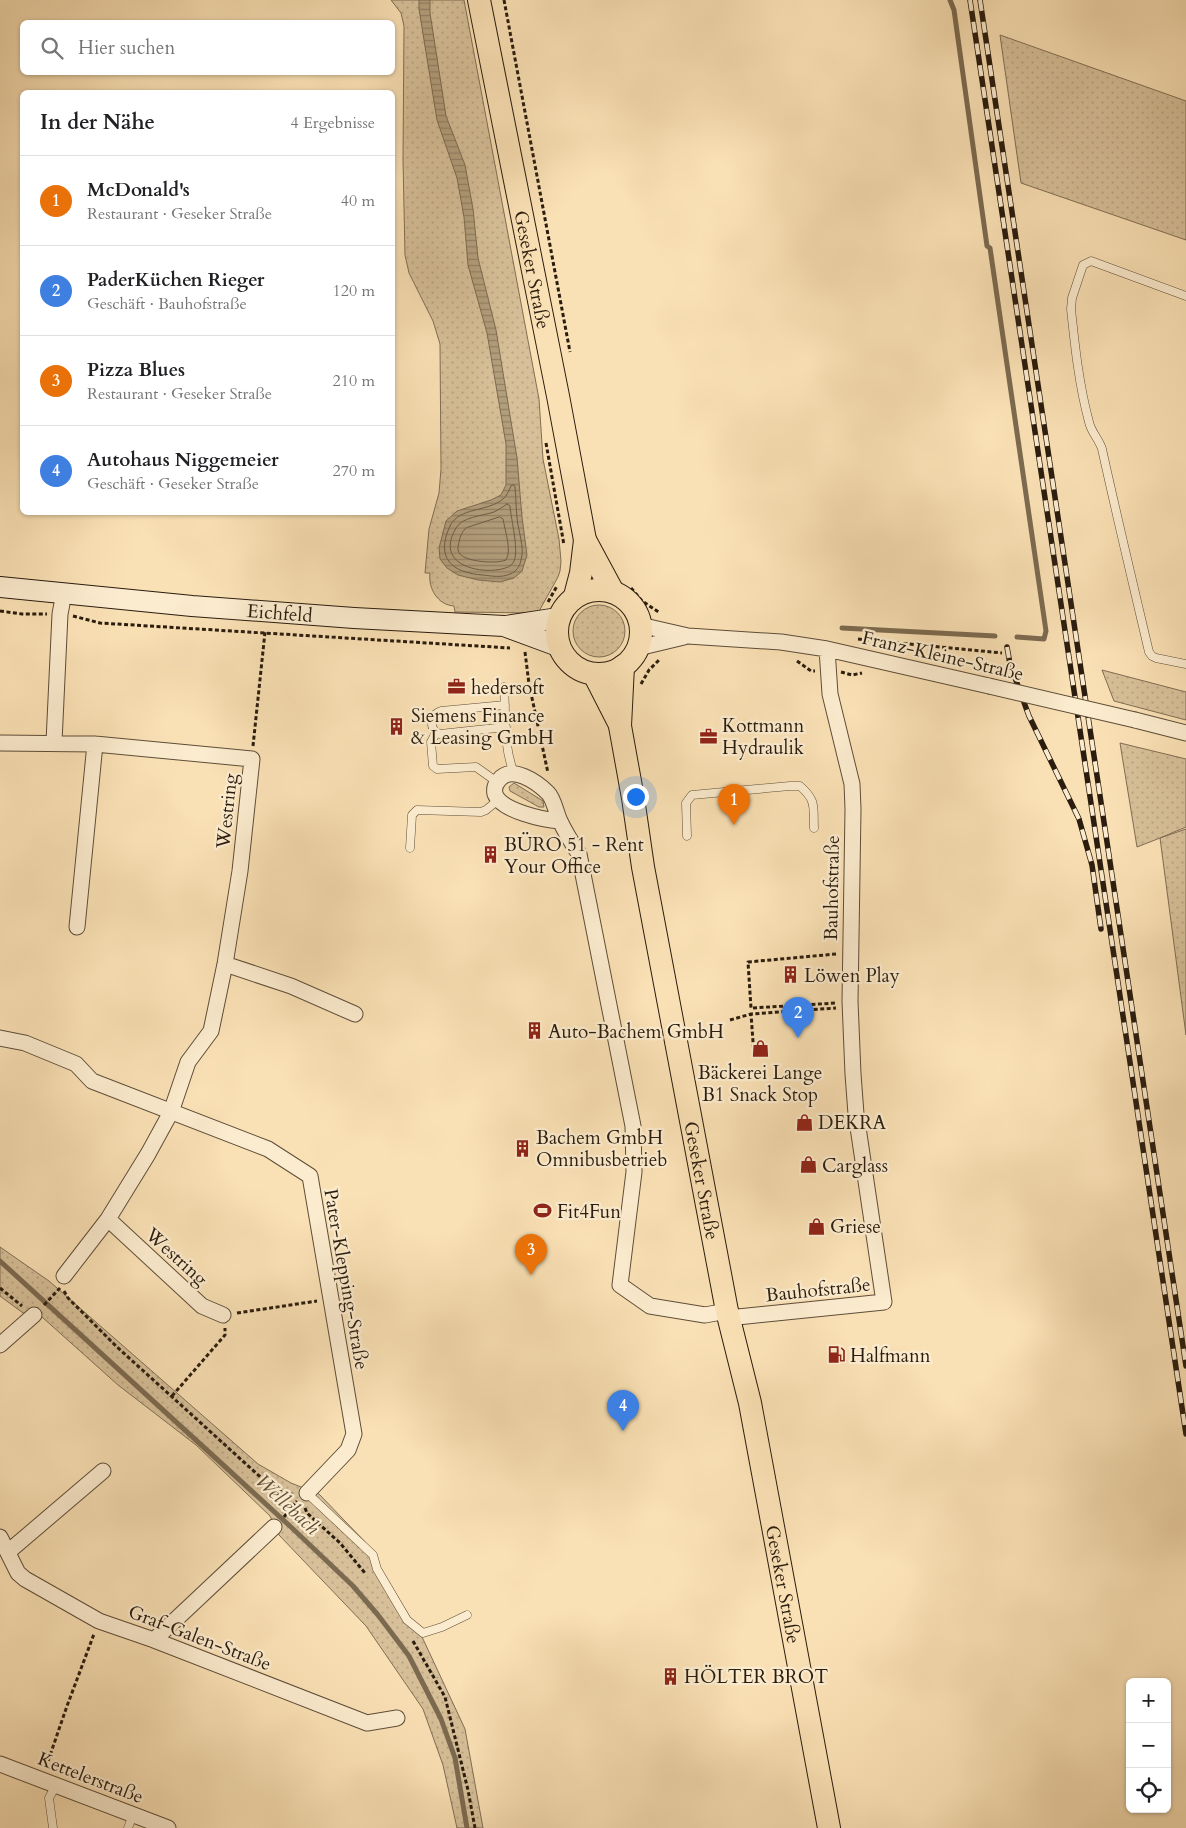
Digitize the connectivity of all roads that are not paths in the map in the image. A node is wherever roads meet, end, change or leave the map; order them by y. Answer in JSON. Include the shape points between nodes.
{"nodes":[{"id":1,"x":479,"y":0,"type":"edge"},
{"id":2,"x":1186,"y":296,"type":"edge"},
{"id":3,"x":585,"y":540,"type":"junction"},
{"id":4,"x":0,"y":587,"type":"edge"},
{"id":5,"x":613,"y":592,"type":"junction"},
{"id":6,"x":64,"y":593,"type":"junction"},
{"id":7,"x":575,"y":596,"type":"junction"},
{"id":8,"x":558,"y":618,"type":"junction"},
{"id":9,"x":640,"y":625,"type":"junction"},
{"id":10,"x":504,"y":626,"type":"junction"},
{"id":11,"x":688,"y":636,"type":"junction"},
{"id":12,"x":558,"y":646,"type":"junction"},
{"id":13,"x":638,"y":648,"type":"junction"},
{"id":14,"x":827,"y":649,"type":"junction"},
{"id":15,"x":1186,"y":664,"type":"edge"},
{"id":16,"x":624,"y":666,"type":"junction"},
{"id":17,"x":594,"y":674,"type":"junction"},
{"id":18,"x":504,"y":687,"type":"dead end"},
{"id":19,"x":505,"y":705,"type":"junction"},
{"id":20,"x":620,"y":726,"type":"junction"},
{"id":21,"x":506,"y":727,"type":"junction"},
{"id":22,"x":436,"y":732,"type":"junction"},
{"id":23,"x":1186,"y":733,"type":"edge"},
{"id":24,"x":54,"y":742,"type":"junction"},
{"id":25,"x":0,"y":743,"type":"edge"},
{"id":26,"x":95,"y":744,"type":"junction"},
{"id":27,"x":514,"y":773,"type":"junction"},
{"id":28,"x":497,"y":782,"type":"junction"},
{"id":29,"x":498,"y":800,"type":"junction"},
{"id":30,"x":560,"y":820,"type":"junction"},
{"id":31,"x":814,"y":828,"type":"dead end"},
{"id":32,"x":687,"y":836,"type":"dead end"},
{"id":33,"x":410,"y":848,"type":"dead end"},
{"id":34,"x":77,"y":926,"type":"dead end"},
{"id":35,"x":225,"y":964,"type":"junction"},
{"id":36,"x":355,"y":1014,"type":"dead end"},
{"id":37,"x":0,"y":1038,"type":"edge"},
{"id":38,"x":171,"y":1112,"type":"junction"},
{"id":39,"x":108,"y":1219,"type":"junction"},
{"id":40,"x":63,"y":1281,"type":"road end"},
{"id":41,"x":34,"y":1315,"type":"road end"},
{"id":42,"x":223,"y":1315,"type":"road end"},
{"id":43,"x":727,"y":1315,"type":"junction"},
{"id":44,"x":0,"y":1345,"type":"edge"},
{"id":45,"x":103,"y":1471,"type":"dead end"},
{"id":46,"x":307,"y":1493,"type":"joint"},
{"id":47,"x":274,"y":1527,"type":"dead end"},
{"id":48,"x":0,"y":1537,"type":"edge"},
{"id":49,"x":8,"y":1552,"type":"junction"},
{"id":50,"x":467,"y":1615,"type":"dead end"},
{"id":51,"x":154,"y":1640,"type":"junction"},
{"id":52,"x":397,"y":1718,"type":"dead end"},
{"id":53,"x":0,"y":1764,"type":"edge"},
{"id":54,"x":49,"y":1782,"type":"junction"},
{"id":55,"x":131,"y":1822,"type":"edge"},
{"id":56,"x":53,"y":1828,"type":"edge"},
{"id":57,"x":168,"y":1828,"type":"edge"},
{"id":58,"x":829,"y":1828,"type":"edge"}],
"edges":[{"from":1,"to":3,"type":"main road","name":"Geseker Straße"},
{"from":2,"to":15,"type":"lane","via":[[1091,261],[1083,265],[1071,309],[1079,377],[1088,417],[1093,434],[1101,445],[1149,652],[1156,658]]},
{"from":3,"to":5,"type":"main road","name":"Geseker Straße"},
{"from":3,"to":7,"type":"main road","name":"Geseker Straße"},
{"from":4,"to":6,"type":"main road","name":"Eichfeld"},
{"from":5,"to":7,"type":"main road","via":[[595,590]]},
{"from":5,"to":9,"type":"main road","via":[[629,602]]},
{"from":6,"to":10,"type":"main road","name":"Eichfeld","via":[[192,606]]},
{"from":6,"to":24,"type":"street","via":[[60,614]]},
{"from":7,"to":8,"type":"main road"},
{"from":8,"to":10,"type":"main road"},
{"from":8,"to":12,"type":"main road"},
{"from":9,"to":11,"type":"street","name":"Franz-Kleine-Straße"},
{"from":9,"to":13,"type":"main road"},
{"from":10,"to":12,"type":"main road","name":"Eichfeld"},
{"from":11,"to":13,"type":"street","name":"Franz-Kleine-Straße"},
{"from":11,"to":14,"type":"street","name":"Franz-Kleine-Straße","via":[[780,642]]},
{"from":12,"to":17,"type":"main road","via":[[566,660],[577,669]]},
{"from":13,"to":16,"type":"main road"},
{"from":14,"to":23,"type":"street","name":"Franz-Kleine-Straße","bridge":true},
{"from":14,"to":43,"type":"street","name":"Bauhofstraße","via":[[830,694],[852,784],[850,953],[844,1002],[856,1114],[884,1302]]},
{"from":16,"to":17,"type":"main road","via":[[614,672]]},
{"from":16,"to":20,"type":"main road","name":"Geseker Straße"},
{"from":17,"to":20,"type":"main road","name":"Geseker Straße"},
{"from":18,"to":19,"type":"lane"},
{"from":19,"to":21,"type":"lane"},
{"from":19,"to":22,"type":"lane","via":[[435,713],[433,728]]},
{"from":20,"to":43,"type":"main road","name":"Geseker Straße","via":[[643,867]]},
{"from":21,"to":22,"type":"lane"},
{"from":21,"to":27,"type":"lane"},
{"from":22,"to":28,"type":"lane","via":[[431,742],[436,769],[476,767]]},
{"from":24,"to":25,"type":"street","name":"Westring"},
{"from":24,"to":26,"type":"street","name":"Westring"},
{"from":26,"to":34,"type":"street"},
{"from":26,"to":35,"type":"street","name":"Westring","via":[[252,759],[240,871]]},
{"from":27,"to":28,"type":"street","via":[[504,775]]},
{"from":27,"to":30,"type":"street","via":[[549,794]]},
{"from":28,"to":29,"type":"street","via":[[494,790]]},
{"from":29,"to":30,"type":"street","via":[[522,813]]},
{"from":29,"to":33,"type":"lane","via":[[482,812],[417,810],[412,815]]},
{"from":30,"to":43,"type":"street","via":[[579,854],[633,1126],[634,1172],[620,1284],[650,1306]]},
{"from":31,"to":32,"type":"lane","via":[[813,800],[800,786],[790,786],[692,794],[686,803]]},
{"from":35,"to":36,"type":"street","via":[[291,986]]},
{"from":35,"to":38,"type":"street","name":"Westring","via":[[211,1031],[188,1062]]},
{"from":37,"to":38,"type":"street","name":"Pater-Klepping-Straße","via":[[26,1043],[76,1064],[92,1081]]},
{"from":38,"to":39,"type":"street","name":"Westring"},
{"from":38,"to":46,"type":"street","name":"Pater-Klepping-Straße","via":[[268,1149],[310,1176],[354,1434],[348,1450]]},
{"from":39,"to":40,"type":"street","name":"Westring"},
{"from":39,"to":42,"type":"street","name":"Westring","via":[[202,1306]]},
{"from":41,"to":44,"type":"street"},
{"from":43,"to":58,"type":"main road","name":"Geseker Straße","via":[[750,1404]]},
{"from":45,"to":49,"type":"street"},
{"from":46,"to":50,"type":"lane","via":[[373,1555],[377,1569],[407,1620],[423,1633],[442,1628]]},
{"from":47,"to":51,"type":"street"},
{"from":48,"to":49,"type":"street","name":"Graf-Galen-Straße"},
{"from":49,"to":51,"type":"street","name":"Graf-Galen-Straße","via":[[18,1573],[25,1579],[99,1621]]},
{"from":51,"to":52,"type":"street","name":"Graf-Galen-Straße","via":[[367,1724]]},
{"from":53,"to":54,"type":"street","name":"Kettelerstraße"},
{"from":54,"to":55,"type":"street","name":"Kettelerstraße"},
{"from":54,"to":56,"type":"lane"},
{"from":55,"to":57,"type":"street","name":"Kettelerstraße"}]}
